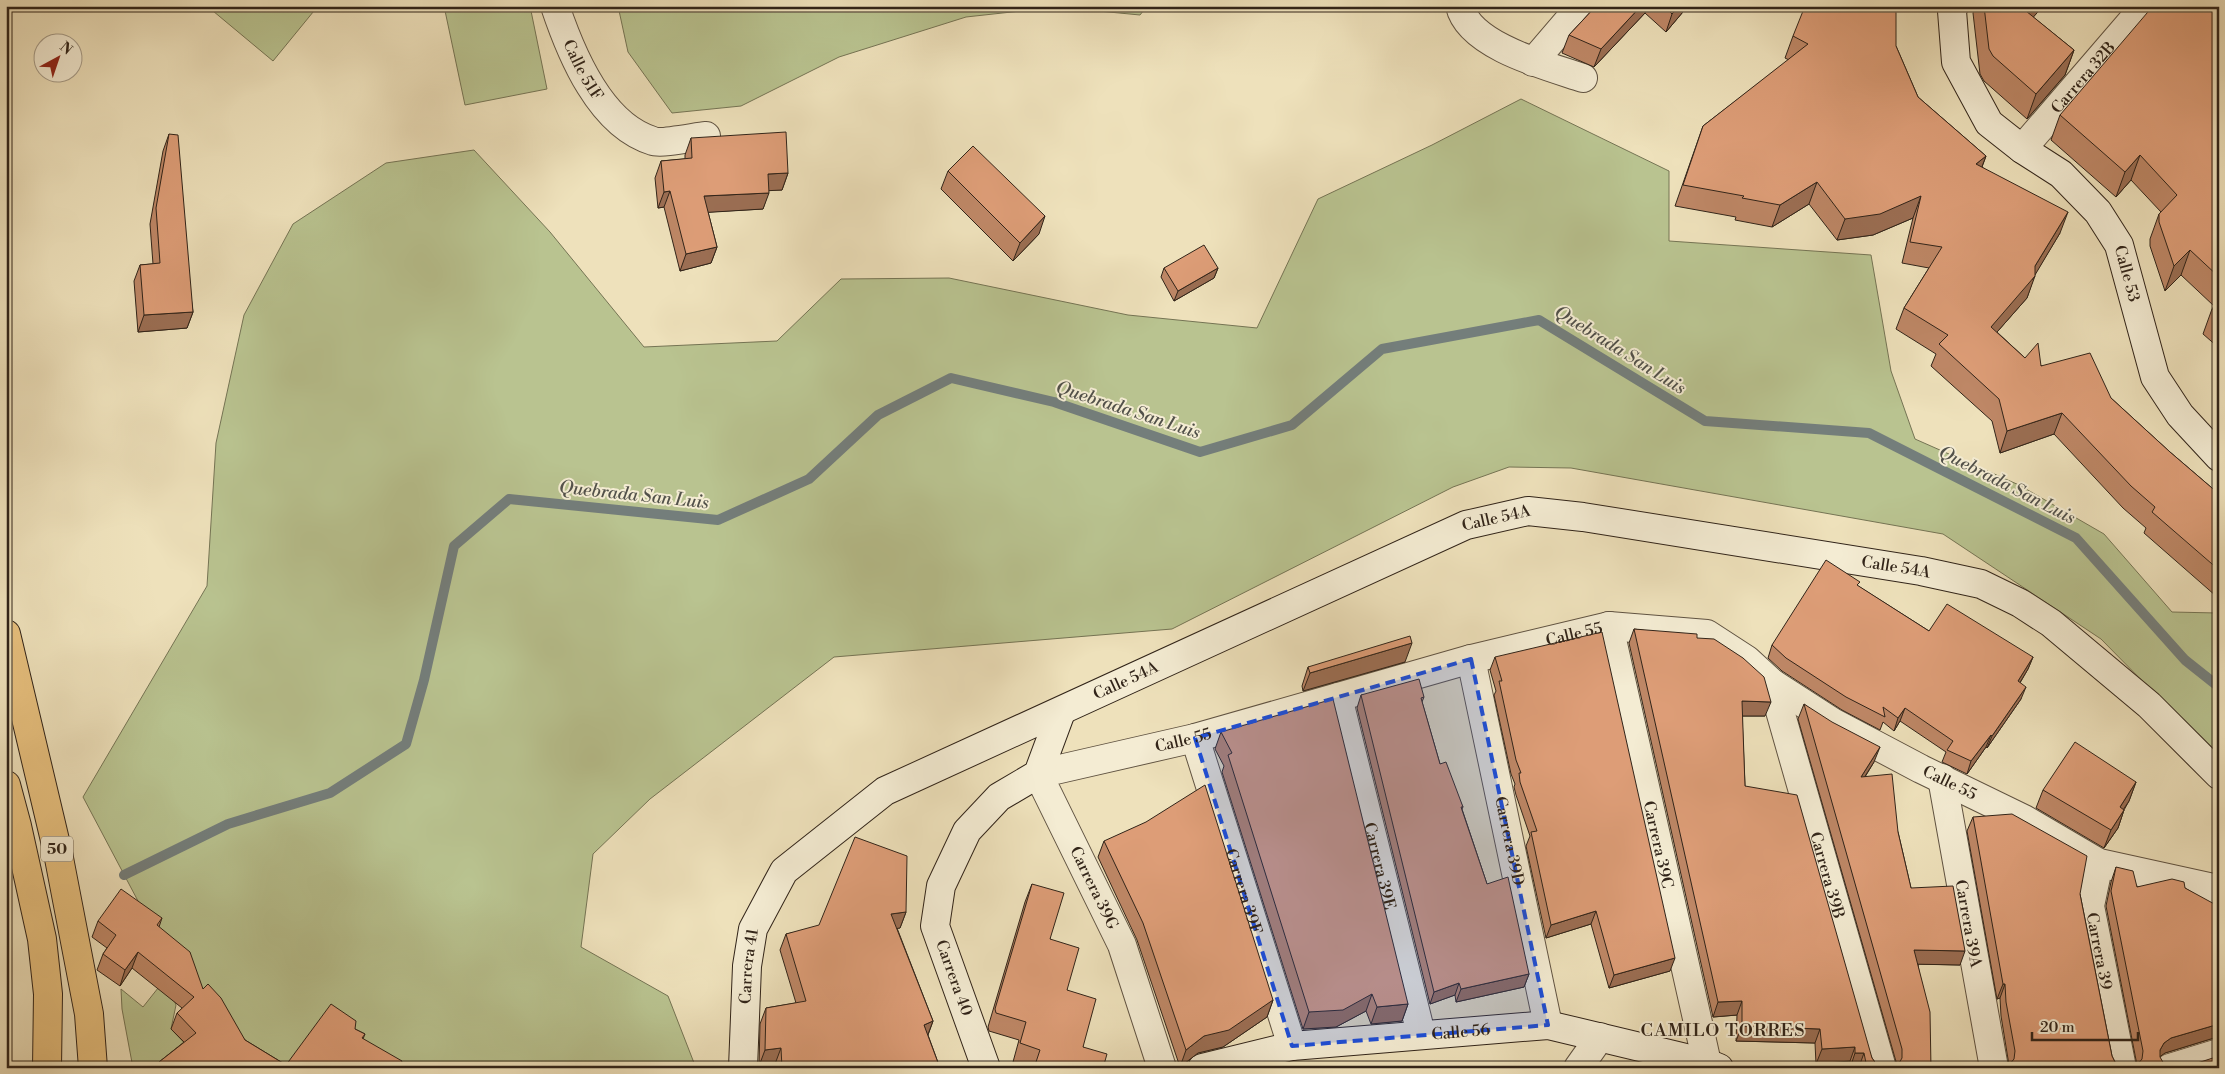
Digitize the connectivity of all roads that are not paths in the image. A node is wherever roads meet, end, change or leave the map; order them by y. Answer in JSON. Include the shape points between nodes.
{"nodes":[{"id":1,"x":555,"y":6,"type":"edge"},
{"id":2,"x":1460,"y":6,"type":"edge"},
{"id":3,"x":1581,"y":6,"type":"edge"},
{"id":4,"x":1954,"y":6,"type":"edge"},
{"id":5,"x":2145,"y":6,"type":"edge"},
{"id":6,"x":1533,"y":62,"type":"junction"},
{"id":7,"x":1583,"y":78,"type":"dead end"},
{"id":8,"x":706,"y":136,"type":"edge"},
{"id":9,"x":2022,"y":149,"type":"junction"},
{"id":10,"x":2219,"y":456,"type":"edge"},
{"id":11,"x":1609,"y":626,"type":"junction"},
{"id":12,"x":6,"y":634,"type":"edge"},
{"id":13,"x":1471,"y":659,"type":"junction"},
{"id":14,"x":1772,"y":684,"type":"junction"},
{"id":15,"x":1338,"y":696,"type":"junction"},
{"id":16,"x":1061,"y":712,"type":"junction"},
{"id":17,"x":1195,"y":738,"type":"junction"},
{"id":18,"x":1038,"y":774,"type":"junction"},
{"id":19,"x":2219,"y":775,"type":"edge"},
{"id":20,"x":1942,"y":778,"type":"junction"},
{"id":21,"x":6,"y":785,"type":"edge"},
{"id":22,"x":2099,"y":863,"type":"junction"},
{"id":23,"x":784,"y":870,"type":"joint"},
{"id":24,"x":941,"y":886,"type":"joint"},
{"id":25,"x":2216,"y":898,"type":"edge"},
{"id":26,"x":1548,"y":1025,"type":"junction"},
{"id":27,"x":1421,"y":1034,"type":"junction"},
{"id":28,"x":1600,"y":1036,"type":"junction"},
{"id":29,"x":1292,"y":1046,"type":"junction"},
{"id":30,"x":2219,"y":1053,"type":"edge"},
{"id":31,"x":1713,"y":1065,"type":"edge"},
{"id":32,"x":48,"y":1068,"type":"edge"},
{"id":33,"x":93,"y":1068,"type":"edge"},
{"id":34,"x":742,"y":1068,"type":"edge"},
{"id":35,"x":986,"y":1068,"type":"edge"},
{"id":36,"x":1162,"y":1068,"type":"edge"},
{"id":37,"x":1202,"y":1068,"type":"edge"},
{"id":38,"x":1578,"y":1068,"type":"edge"},
{"id":39,"x":1882,"y":1068,"type":"edge"},
{"id":40,"x":1994,"y":1068,"type":"edge"},
{"id":41,"x":2122,"y":1068,"type":"edge"},
{"id":42,"x":2170,"y":1068,"type":"edge"}],
"edges":[{"from":1,"to":8,"type":"street","name":"Calle 51F","via":[[564,34],[592,90],[623,126],[654,142]]},
{"from":2,"to":6,"type":"street","via":[[1468,23],[1482,37]]},
{"from":3,"to":6,"type":"street"},
{"from":4,"to":9,"type":"street","name":"Calle 53","via":[[1956,62],[1989,123]]},
{"from":5,"to":9,"type":"street","name":"Carrera 32B"},
{"from":6,"to":7,"type":"street"},
{"from":9,"to":10,"type":"street","name":"Calle 53","via":[[2061,174],[2098,212],[2119,245],[2155,377],[2180,415]]},
{"from":11,"to":13,"type":"street","name":"Calle 55"},
{"from":11,"to":14,"type":"street","name":"Calle 55","via":[[1707,634],[1748,660]]},
{"from":11,"to":31,"type":"street","name":"Carrera 39C"},
{"from":12,"to":33,"type":"highway","number":"50","via":[[58,853],[89,1014]]},
{"from":13,"to":15,"type":"street","name":"Calle 55"},
{"from":13,"to":26,"type":"street","name":"Carrera 39D"},
{"from":14,"to":20,"type":"street","name":"Calle 55","via":[[1834,723]]},
{"from":14,"to":39,"type":"street","name":"Carrera 39B"},
{"from":15,"to":17,"type":"street","name":"Calle 55"},
{"from":15,"to":27,"type":"street","name":"Carrera 39E"},
{"from":16,"to":18,"type":"street"},
{"from":16,"to":19,"type":"street","name":"Calle 54A","via":[[1466,525],[1528,511],[1632,523],[1981,584],[2051,623],[2149,705]]},
{"from":16,"to":23,"type":"street","name":"Calle 54A","via":[[885,791]]},
{"from":17,"to":18,"type":"street","name":"Calle 55"},
{"from":17,"to":29,"type":"street","name":"Carrera 39F"},
{"from":18,"to":24,"type":"street","name":"Calle 55","via":[[999,797],[966,831]]},
{"from":18,"to":36,"type":"street","name":"Carrera 39G","via":[[1122,945]]},
{"from":20,"to":22,"type":"street","name":"Calle 55","via":[[2024,819]]},
{"from":20,"to":40,"type":"street","name":"Carrera 39A"},
{"from":21,"to":32,"type":"highway","number":"50","via":[[42,940],[48,994]]},
{"from":22,"to":25,"type":"street","name":"Calle 55"},
{"from":22,"to":41,"type":"street","name":"Carrera 39","via":[[2090,906]]},
{"from":23,"to":34,"type":"street","name":"Carrera 41","via":[[753,929],[747,966]]},
{"from":24,"to":35,"type":"street","name":"Carrera 40","via":[[935,926]]},
{"from":26,"to":27,"type":"street","name":"Calle 56"},
{"from":26,"to":28,"type":"street","name":"Calle 56"},
{"from":27,"to":29,"type":"street","name":"Calle 56"},
{"from":28,"to":31,"type":"street","name":"Calle 56"},
{"from":28,"to":38,"type":"street"},
{"from":29,"to":37,"type":"street","name":"Calle 56"},
{"from":30,"to":42,"type":"street"}]}
